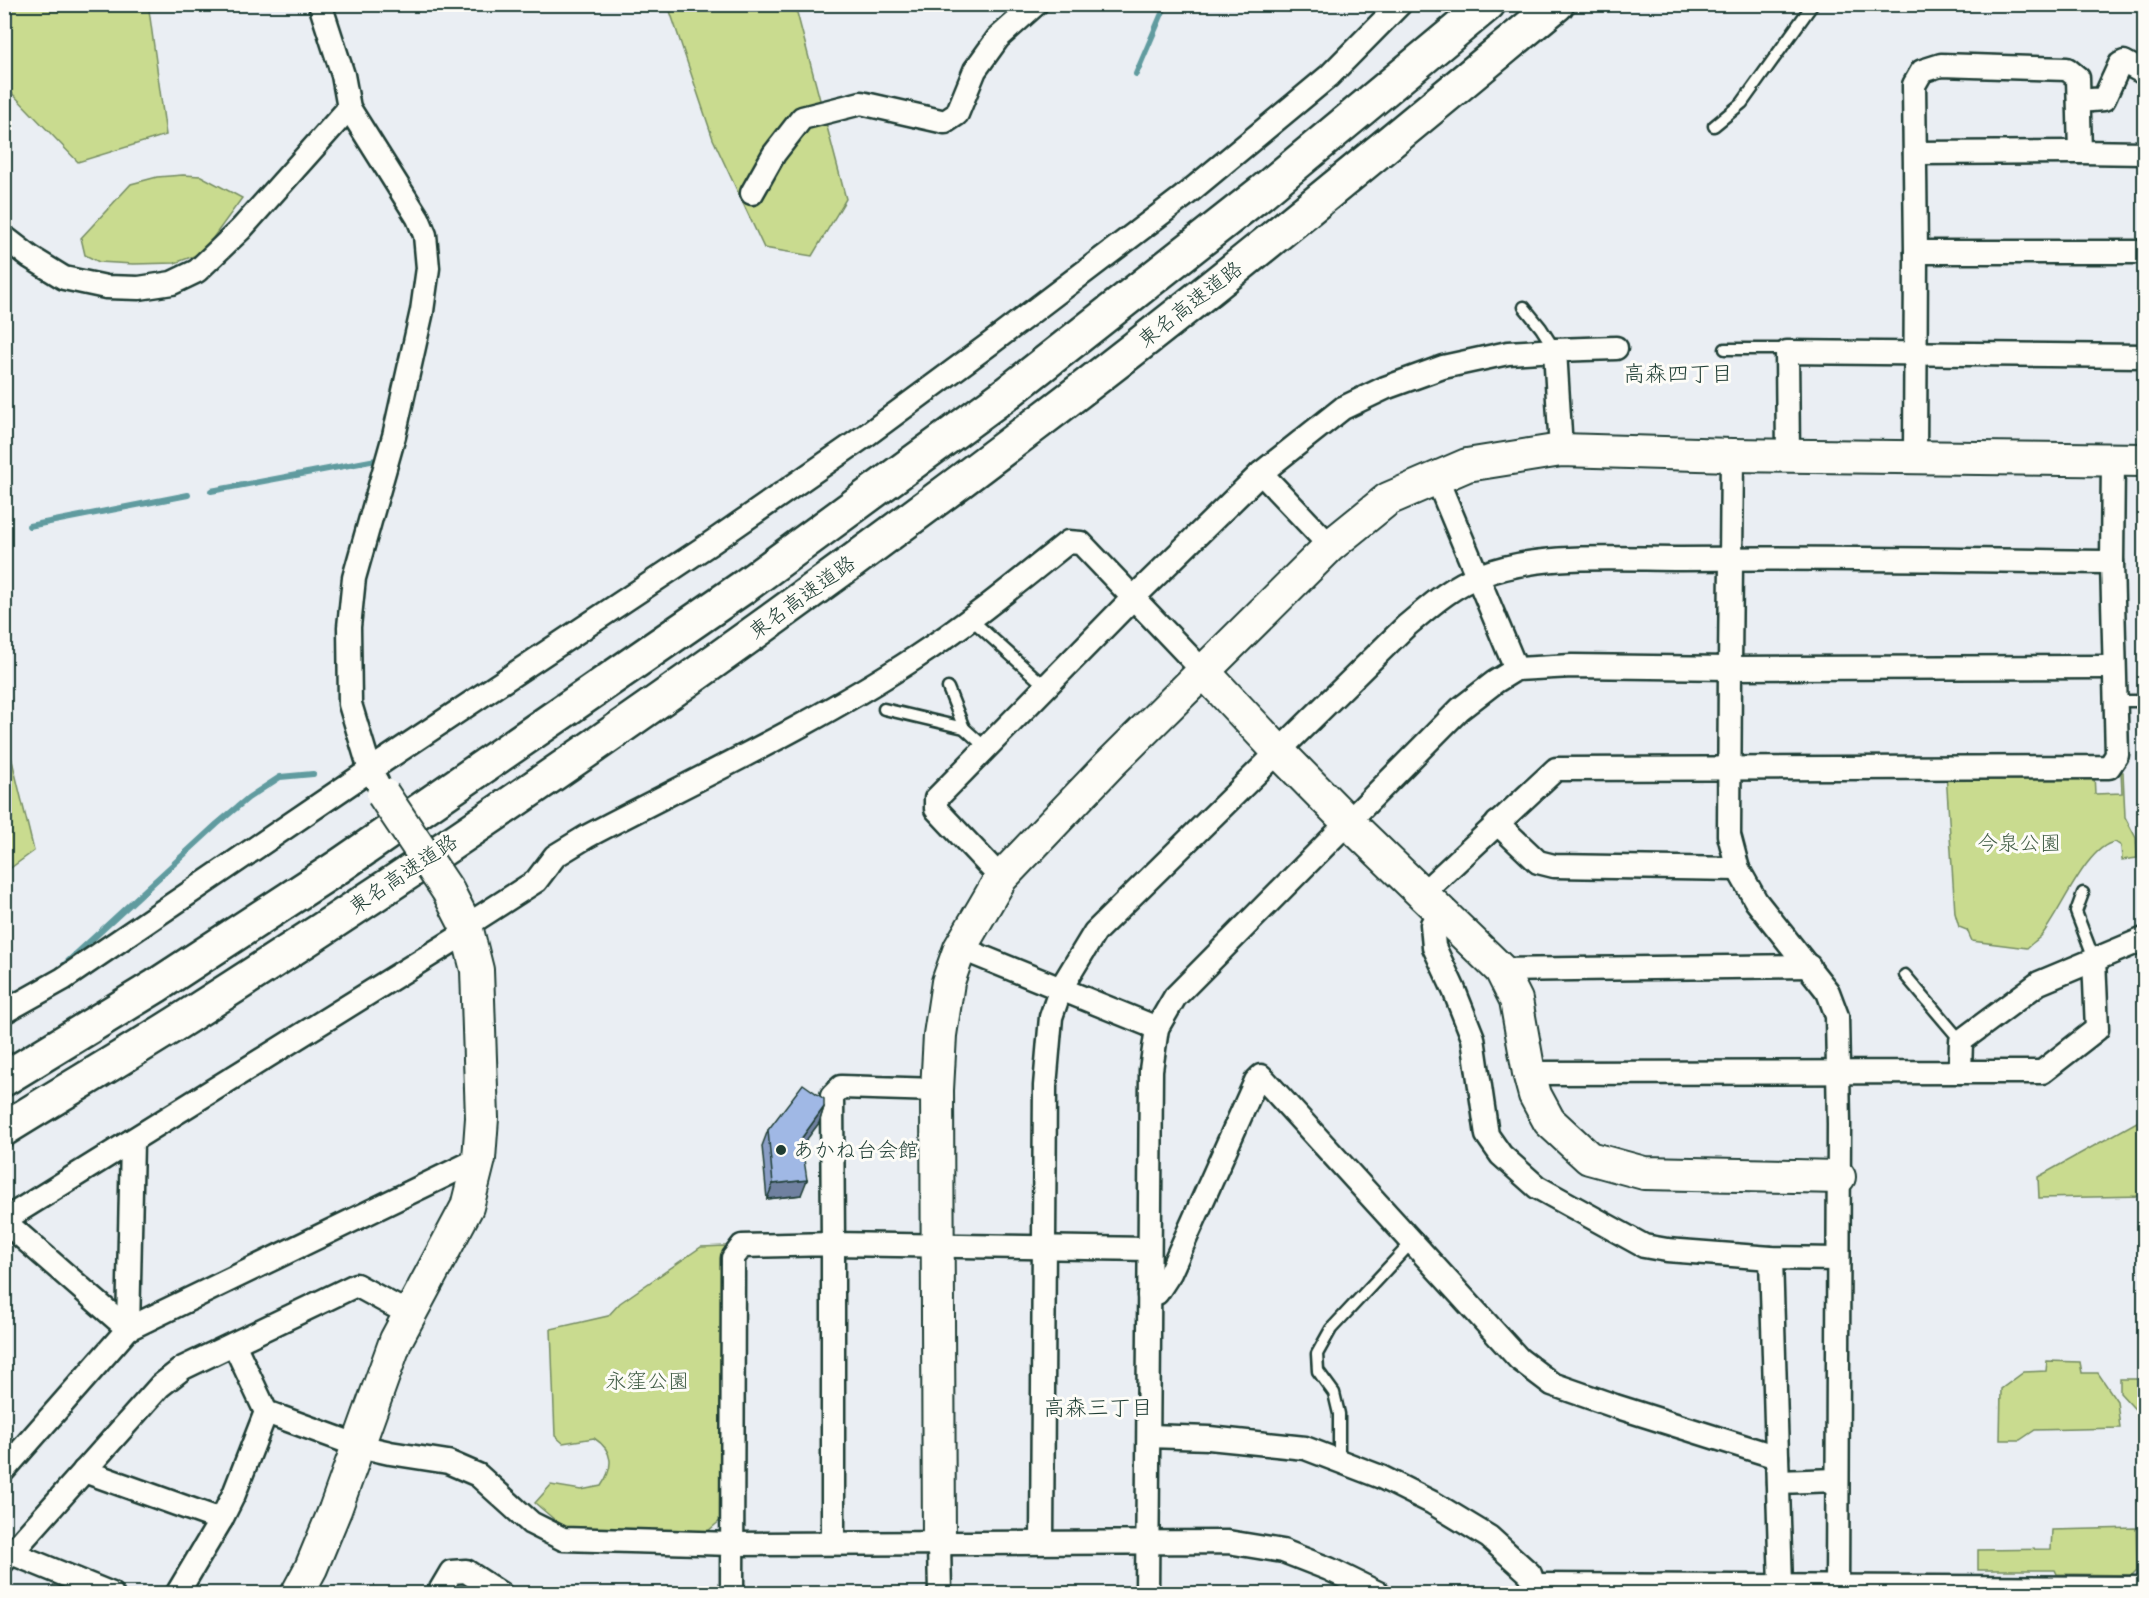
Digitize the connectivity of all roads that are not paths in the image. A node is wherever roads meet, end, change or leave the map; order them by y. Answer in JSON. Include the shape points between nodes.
{"nodes":[{"id":1,"x":320,"y":4,"type":"edge"},
{"id":2,"x":1036,"y":4,"type":"edge"},
{"id":3,"x":1400,"y":4,"type":"edge"},
{"id":4,"x":1488,"y":4,"type":"edge"},
{"id":5,"x":1557,"y":4,"type":"edge"},
{"id":6,"x":1813,"y":4,"type":"edge"},
{"id":7,"x":2145,"y":73,"type":"edge"},
{"id":8,"x":2079,"y":101,"type":"junction"},
{"id":9,"x":349,"y":108,"type":"junction"},
{"id":10,"x":1714,"y":126,"type":"dead end"},
{"id":11,"x":2080,"y":152,"type":"junction"},
{"id":12,"x":1915,"y":153,"type":"junction"},
{"id":13,"x":2145,"y":153,"type":"edge"},
{"id":14,"x":752,"y":193,"type":"dead end"},
{"id":15,"x":4,"y":237,"type":"edge"},
{"id":16,"x":1916,"y":252,"type":"junction"},
{"id":17,"x":2145,"y":252,"type":"edge"},
{"id":18,"x":1524,"y":307,"type":"dead end"},
{"id":19,"x":1616,"y":348,"type":"dead end"},
{"id":20,"x":1725,"y":349,"type":"dead end"},
{"id":21,"x":1555,"y":350,"type":"junction"},
{"id":22,"x":1787,"y":352,"type":"junction"},
{"id":23,"x":1915,"y":355,"type":"junction"},
{"id":24,"x":2145,"y":356,"type":"edge"},
{"id":25,"x":1561,"y":450,"type":"junction"},
{"id":26,"x":1732,"y":455,"type":"junction"},
{"id":27,"x":1788,"y":456,"type":"junction"},
{"id":28,"x":1915,"y":458,"type":"junction"},
{"id":29,"x":2113,"y":460,"type":"junction"},
{"id":30,"x":2145,"y":460,"type":"edge"},
{"id":31,"x":1261,"y":473,"type":"junction"},
{"id":32,"x":1436,"y":477,"type":"junction"},
{"id":33,"x":1330,"y":546,"type":"junction"},
{"id":34,"x":1731,"y":558,"type":"junction"},
{"id":35,"x":2112,"y":562,"type":"junction"},
{"id":36,"x":1478,"y":576,"type":"junction"},
{"id":37,"x":1132,"y":598,"type":"junction"},
{"id":38,"x":971,"y":619,"type":"junction"},
{"id":39,"x":2114,"y":667,"type":"junction"},
{"id":40,"x":1730,"y":668,"type":"junction"},
{"id":41,"x":1516,"y":669,"type":"junction"},
{"id":42,"x":1204,"y":672,"type":"junction"},
{"id":43,"x":1046,"y":687,"type":"junction"},
{"id":44,"x":948,"y":688,"type":"dead end"},
{"id":45,"x":2115,"y":701,"type":"junction"},
{"id":46,"x":2145,"y":701,"type":"edge"},
{"id":47,"x":884,"y":709,"type":"dead end"},
{"id":48,"x":964,"y":728,"type":"junction"},
{"id":49,"x":986,"y":748,"type":"junction"},
{"id":50,"x":1279,"y":752,"type":"junction"},
{"id":51,"x":1731,"y":768,"type":"junction"},
{"id":52,"x":377,"y":782,"type":"junction"},
{"id":53,"x":1348,"y":822,"type":"junction"},
{"id":54,"x":1497,"y":823,"type":"junction"},
{"id":55,"x":1738,"y":869,"type":"junction"},
{"id":56,"x":1001,"y":878,"type":"junction"},
{"id":57,"x":2083,"y":893,"type":"dead end"},
{"id":58,"x":1432,"y":903,"type":"junction"},
{"id":59,"x":466,"y":929,"type":"junction"},
{"id":60,"x":2145,"y":939,"type":"edge"},
{"id":61,"x":960,"y":948,"type":"junction"},
{"id":62,"x":2094,"y":959,"type":"junction"},
{"id":63,"x":1809,"y":966,"type":"junction"},
{"id":64,"x":1501,"y":970,"type":"junction"},
{"id":65,"x":1905,"y":975,"type":"dead end"},
{"id":66,"x":1061,"y":988,"type":"junction"},
{"id":67,"x":4,"y":1012,"type":"edge"},
{"id":68,"x":1157,"y":1028,"type":"junction"},
{"id":69,"x":1961,"y":1041,"type":"junction"},
{"id":70,"x":1839,"y":1071,"type":"junction"},
{"id":71,"x":1960,"y":1072,"type":"junction"},
{"id":72,"x":1529,"y":1073,"type":"junction"},
{"id":73,"x":4,"y":1079,"type":"edge"},
{"id":74,"x":937,"y":1090,"type":"junction"},
{"id":75,"x":4,"y":1129,"type":"edge"},
{"id":76,"x":132,"y":1141,"type":"junction"},
{"id":77,"x":479,"y":1159,"type":"junction"},
{"id":78,"x":1839,"y":1177,"type":"junction"},
{"id":79,"x":4,"y":1220,"type":"edge"},
{"id":80,"x":1413,"y":1241,"type":"junction"},
{"id":81,"x":833,"y":1244,"type":"junction"},
{"id":82,"x":937,"y":1246,"type":"junction"},
{"id":83,"x":1043,"y":1247,"type":"junction"},
{"id":84,"x":1149,"y":1249,"type":"junction"},
{"id":85,"x":1771,"y":1258,"type":"junction"},
{"id":86,"x":1838,"y":1259,"type":"junction"},
{"id":87,"x":1149,"y":1295,"type":"junction"},
{"id":88,"x":409,"y":1314,"type":"junction"},
{"id":89,"x":128,"y":1329,"type":"junction"},
{"id":90,"x":234,"y":1344,"type":"junction"},
{"id":91,"x":266,"y":1412,"type":"junction"},
{"id":92,"x":1149,"y":1436,"type":"junction"},
{"id":93,"x":359,"y":1446,"type":"junction"},
{"id":94,"x":1777,"y":1457,"type":"junction"},
{"id":95,"x":1339,"y":1461,"type":"junction"},
{"id":96,"x":4,"y":1470,"type":"edge"},
{"id":97,"x":84,"y":1471,"type":"junction"},
{"id":98,"x":1838,"y":1480,"type":"junction"},
{"id":99,"x":1778,"y":1482,"type":"junction"},
{"id":100,"x":221,"y":1520,"type":"junction"},
{"id":101,"x":1148,"y":1541,"type":"junction"},
{"id":102,"x":939,"y":1542,"type":"junction"},
{"id":103,"x":1042,"y":1542,"type":"junction"},
{"id":104,"x":732,"y":1544,"type":"junction"},
{"id":105,"x":833,"y":1544,"type":"junction"},
{"id":106,"x":7,"y":1555,"type":"edge"},
{"id":107,"x":1781,"y":1586,"type":"junction"},
{"id":108,"x":2145,"y":1588,"type":"edge"},
{"id":109,"x":1530,"y":1589,"type":"edge"},
{"id":110,"x":1660,"y":1589,"type":"edge"},
{"id":111,"x":1837,"y":1590,"type":"edge"},
{"id":112,"x":2087,"y":1591,"type":"edge"},
{"id":113,"x":112,"y":1593,"type":"edge"},
{"id":114,"x":177,"y":1593,"type":"edge"},
{"id":115,"x":297,"y":1593,"type":"edge"},
{"id":116,"x":438,"y":1593,"type":"edge"},
{"id":117,"x":501,"y":1593,"type":"edge"},
{"id":118,"x":732,"y":1593,"type":"edge"},
{"id":119,"x":940,"y":1593,"type":"edge"},
{"id":120,"x":1147,"y":1593,"type":"edge"},
{"id":121,"x":1380,"y":1593,"type":"edge"}],
"edges":[{"from":1,"to":9,"type":"street","via":[[343,75]]},
{"from":2,"to":14,"type":"street","via":[[998,38],[975,70],[957,114],[945,122],[861,103],[802,118],[774,154]]},
{"from":3,"to":52,"type":"street","via":[[1320,84],[1183,197],[868,434]]},
{"from":4,"to":73,"type":"highway","name":"東名高速道路","via":[[1262,192],[1021,382],[745,586],[338,867]]},
{"from":5,"to":75,"type":"highway","name":"東名高速道路","via":[[1258,251],[1032,428],[770,621],[359,904],[176,1024]]},
{"from":6,"to":10,"type":"lane","via":[[1742,103]]},
{"from":7,"to":8,"type":"street","via":[[2124,62],[2104,99]]},
{"from":8,"to":11,"type":"street"},
{"from":8,"to":12,"type":"street","via":[[2078,78],[2067,69],[1941,65],[1922,71],[1914,85]]},
{"from":9,"to":15,"type":"street","via":[[234,236],[197,271],[172,283],[106,287],[64,278]]},
{"from":9,"to":52,"type":"street","via":[[418,218],[425,235],[428,268],[394,436],[354,578],[349,627],[350,704]]},
{"from":11,"to":12,"type":"street"},
{"from":11,"to":13,"type":"street"},
{"from":12,"to":16,"type":"street"},
{"from":16,"to":17,"type":"street"},
{"from":16,"to":23,"type":"street"},
{"from":18,"to":21,"type":"lane"},
{"from":19,"to":21,"type":"street"},
{"from":20,"to":22,"type":"lane"},
{"from":21,"to":25,"type":"street"},
{"from":21,"to":31,"type":"street","via":[[1508,353],[1443,367],[1385,388],[1343,408]]},
{"from":22,"to":23,"type":"street"},
{"from":22,"to":27,"type":"street"},
{"from":23,"to":24,"type":"street"},
{"from":23,"to":28,"type":"street"},
{"from":25,"to":26,"type":"street"},
{"from":25,"to":32,"type":"street","via":[[1467,465]]},
{"from":26,"to":27,"type":"street"},
{"from":26,"to":34,"type":"street"},
{"from":27,"to":28,"type":"street"},
{"from":28,"to":29,"type":"street"},
{"from":29,"to":30,"type":"street"},
{"from":29,"to":35,"type":"street"},
{"from":31,"to":33,"type":"street"},
{"from":31,"to":37,"type":"street"},
{"from":32,"to":33,"type":"street","via":[[1388,499]]},
{"from":32,"to":36,"type":"street"},
{"from":33,"to":42,"type":"street"},
{"from":34,"to":35,"type":"street"},
{"from":34,"to":36,"type":"street","via":[[1574,560],[1522,564]]},
{"from":34,"to":40,"type":"street"},
{"from":35,"to":39,"type":"street"},
{"from":36,"to":41,"type":"street"},
{"from":36,"to":50,"type":"street","via":[[1444,594],[1405,627]]},
{"from":37,"to":38,"type":"street","via":[[1081,543],[1068,542]]},
{"from":37,"to":42,"type":"street"},
{"from":37,"to":43,"type":"street"},
{"from":38,"to":43,"type":"lane"},
{"from":38,"to":59,"type":"street","via":[[873,684],[555,856],[536,881]]},
{"from":39,"to":40,"type":"street"},
{"from":39,"to":45,"type":"street"},
{"from":40,"to":41,"type":"street"},
{"from":40,"to":51,"type":"street"},
{"from":41,"to":53,"type":"street","via":[[1460,709]]},
{"from":42,"to":50,"type":"street"},
{"from":42,"to":56,"type":"street"},
{"from":43,"to":49,"type":"street"},
{"from":44,"to":48,"type":"lane"},
{"from":45,"to":46,"type":"lane"},
{"from":45,"to":51,"type":"street","via":[[2117,755],[2109,767]]},
{"from":47,"to":48,"type":"lane"},
{"from":48,"to":49,"type":"lane"},
{"from":49,"to":56,"type":"street","via":[[936,799],[936,809]]},
{"from":50,"to":53,"type":"street"},
{"from":50,"to":66,"type":"street","via":[[1095,932]]},
{"from":51,"to":54,"type":"street","via":[[1556,769]]},
{"from":51,"to":55,"type":"street","via":[[1729,835]]},
{"from":52,"to":59,"type":"street","bridge":true,"via":[[448,891]]},
{"from":52,"to":67,"type":"street"},
{"from":53,"to":58,"type":"street"},
{"from":53,"to":68,"type":"street","via":[[1175,997]]},
{"from":54,"to":55,"type":"street","via":[[1538,862],[1554,866]]},
{"from":54,"to":58,"type":"street"},
{"from":55,"to":63,"type":"street","via":[[1756,901]]},
{"from":56,"to":61,"type":"street"},
{"from":57,"to":62,"type":"lane","via":[[2076,912]]},
{"from":58,"to":64,"type":"street"},
{"from":58,"to":85,"type":"street","via":[[1434,947],[1473,1038],[1487,1135],[1501,1155],[1537,1187],[1644,1246]]},
{"from":59,"to":76,"type":"street"},
{"from":59,"to":77,"type":"street","via":[[477,970],[482,1118]]},
{"from":60,"to":62,"type":"street"},
{"from":61,"to":66,"type":"street"},
{"from":61,"to":74,"type":"street","via":[[948,982]]},
{"from":62,"to":69,"type":"street","via":[[2039,983]]},
{"from":62,"to":71,"type":"street","via":[[2097,1029],[2042,1072]]},
{"from":63,"to":64,"type":"street"},
{"from":63,"to":70,"type":"street","via":[[1828,992],[1837,1016]]},
{"from":64,"to":72,"type":"street","via":[[1516,1000]]},
{"from":65,"to":69,"type":"lane"},
{"from":66,"to":68,"type":"street"},
{"from":66,"to":83,"type":"street","via":[[1051,1017],[1045,1086]]},
{"from":68,"to":84,"type":"street","via":[[1151,1070]]},
{"from":69,"to":71,"type":"street"},
{"from":70,"to":71,"type":"street"},
{"from":70,"to":72,"type":"street"},
{"from":70,"to":78,"type":"street"},
{"from":72,"to":78,"type":"street","via":[[1534,1095],[1549,1121],[1589,1158],[1644,1173]]},
{"from":74,"to":81,"type":"street","via":[[841,1087],[832,1096]]},
{"from":74,"to":82,"type":"street"},
{"from":76,"to":79,"type":"street"},
{"from":76,"to":89,"type":"street"},
{"from":77,"to":88,"type":"street","via":[[467,1207]]},
{"from":77,"to":89,"type":"street"},
{"from":78,"to":86,"type":"street"},
{"from":79,"to":89,"type":"street"},
{"from":80,"to":87,"type":"street","via":[[1261,1076],[1170,1273],[1157,1293]]},
{"from":80,"to":94,"type":"street","via":[[1519,1359],[1552,1384]]},
{"from":80,"to":95,"type":"lane","via":[[1331,1329],[1317,1354],[1318,1371],[1334,1393],[1339,1414]]},
{"from":81,"to":82,"type":"street"},
{"from":81,"to":104,"type":"street","via":[[742,1246],[733,1258]]},
{"from":81,"to":105,"type":"street"},
{"from":82,"to":83,"type":"street"},
{"from":82,"to":102,"type":"street"},
{"from":83,"to":84,"type":"street"},
{"from":83,"to":103,"type":"street"},
{"from":84,"to":87,"type":"street"},
{"from":85,"to":86,"type":"street"},
{"from":85,"to":94,"type":"street"},
{"from":86,"to":98,"type":"street"},
{"from":87,"to":92,"type":"street"},
{"from":88,"to":90,"type":"street","via":[[356,1285]]},
{"from":88,"to":93,"type":"street"},
{"from":89,"to":96,"type":"street"},
{"from":90,"to":91,"type":"street"},
{"from":90,"to":97,"type":"street","via":[[183,1368],[160,1386]]},
{"from":91,"to":93,"type":"street"},
{"from":91,"to":100,"type":"street"},
{"from":92,"to":95,"type":"street","via":[[1305,1448]]},
{"from":92,"to":101,"type":"street"},
{"from":93,"to":104,"type":"street","via":[[448,1462],[478,1475],[531,1523],[563,1539]]},
{"from":93,"to":115,"type":"street","via":[[311,1568]]},
{"from":94,"to":99,"type":"street"},
{"from":95,"to":109,"type":"street","via":[[1433,1503],[1489,1538],[1530,1574]]},
{"from":97,"to":100,"type":"street"},
{"from":97,"to":106,"type":"street"},
{"from":98,"to":99,"type":"street"},
{"from":98,"to":111,"type":"street"},
{"from":99,"to":107,"type":"street"},
{"from":100,"to":114,"type":"street"},
{"from":101,"to":103,"type":"street"},
{"from":101,"to":120,"type":"street"},
{"from":101,"to":121,"type":"street","via":[[1228,1542],[1283,1551]]},
{"from":102,"to":103,"type":"street"},
{"from":102,"to":105,"type":"street"},
{"from":102,"to":119,"type":"street"},
{"from":104,"to":105,"type":"street"},
{"from":104,"to":118,"type":"street"},
{"from":106,"to":113,"type":"street"},
{"from":107,"to":110,"type":"street"},
{"from":107,"to":111,"type":"street"},
{"from":108,"to":112,"type":"street"},
{"from":109,"to":110,"type":"street"},
{"from":111,"to":112,"type":"street"},
{"from":116,"to":117,"type":"street","via":[[452,1572],[466,1571]]}]}
